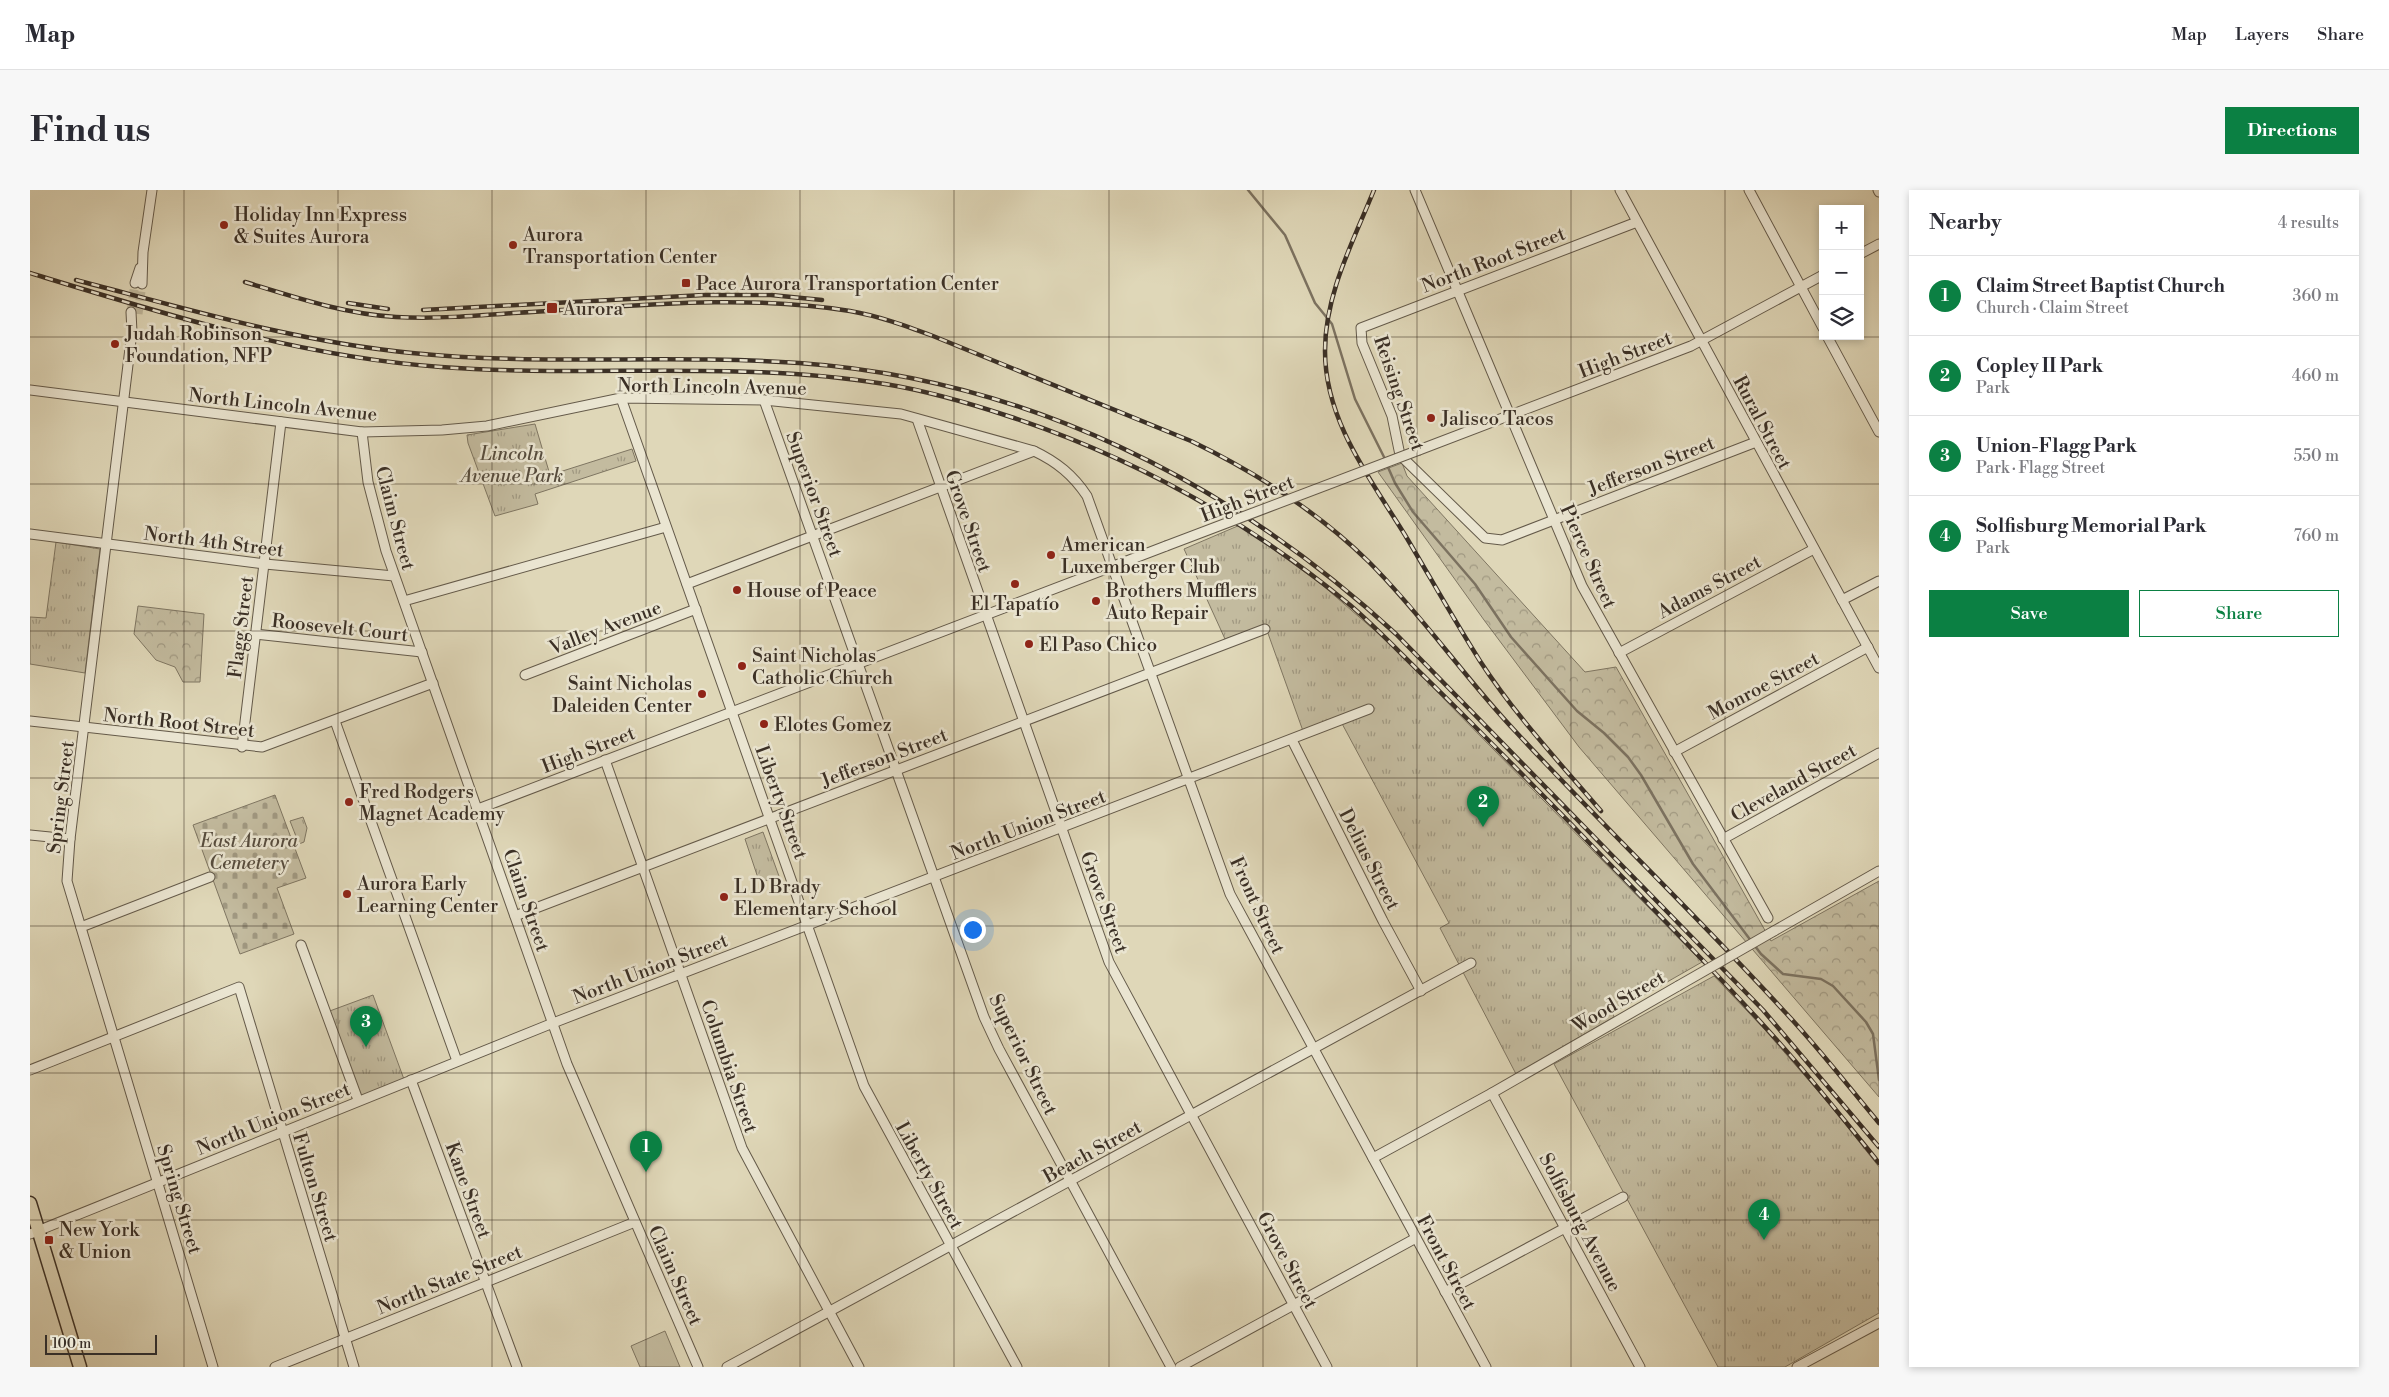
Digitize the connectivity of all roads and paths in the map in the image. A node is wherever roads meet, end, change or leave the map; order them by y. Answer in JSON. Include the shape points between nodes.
{"nodes":[{"id":1,"x":152,"y":190,"type":"edge"},
{"id":2,"x":1415,"y":190,"type":"edge"},
{"id":3,"x":1620,"y":190,"type":"edge"},
{"id":4,"x":1749,"y":190,"type":"edge"},
{"id":5,"x":1637,"y":222,"type":"junction"},
{"id":6,"x":1879,"y":244,"type":"edge"},
{"id":7,"x":1864,"y":252,"type":"edge"},
{"id":8,"x":1819,"y":277,"type":"edge"},
{"id":9,"x":138,"y":284,"type":"tunnel mouth"},
{"id":10,"x":1801,"y":287,"type":"junction"},
{"id":11,"x":1458,"y":289,"type":"junction"},
{"id":12,"x":134,"y":313,"type":"tunnel mouth"},
{"id":13,"x":1819,"y":321,"type":"edge"},
{"id":14,"x":1361,"y":328,"type":"joint"},
{"id":15,"x":1701,"y":340,"type":"junction"},
{"id":16,"x":1829,"y":340,"type":"edge"},
{"id":17,"x":30,"y":390,"type":"edge"},
{"id":18,"x":621,"y":398,"type":"junction"},
{"id":19,"x":764,"y":400,"type":"junction"},
{"id":20,"x":124,"y":401,"type":"junction"},
{"id":21,"x":1511,"y":415,"type":"junction"},
{"id":22,"x":917,"y":419,"type":"junction"},
{"id":23,"x":281,"y":422,"type":"junction"},
{"id":24,"x":362,"y":432,"type":"junction"},
{"id":25,"x":1879,"y":432,"type":"edge"},
{"id":26,"x":1756,"y":442,"type":"junction"},
{"id":27,"x":1034,"y":451,"type":"junction"},
{"id":28,"x":940,"y":486,"type":"junction"},
{"id":29,"x":1554,"y":520,"type":"junction"},
{"id":30,"x":666,"y":527,"type":"junction"},
{"id":31,"x":30,"y":534,"type":"edge"},
{"id":32,"x":813,"y":535,"type":"junction"},
{"id":33,"x":1502,"y":540,"type":"joint"},
{"id":34,"x":107,"y":543,"type":"junction"},
{"id":35,"x":1814,"y":548,"type":"junction"},
{"id":36,"x":265,"y":564,"type":"junction"},
{"id":37,"x":1113,"y":566,"type":"junction"},
{"id":38,"x":394,"y":576,"type":"junction"},
{"id":39,"x":1879,"y":580,"type":"edge"},
{"id":40,"x":687,"y":584,"type":"junction"},
{"id":41,"x":1842,"y":600,"type":"junction"},
{"id":42,"x":404,"y":601,"type":"junction"},
{"id":43,"x":696,"y":610,"type":"junction"},
{"id":44,"x":985,"y":615,"type":"junction"},
{"id":45,"x":1266,"y":629,"type":"dead end"},
{"id":46,"x":255,"y":634,"type":"junction"},
{"id":47,"x":1868,"y":647,"type":"junction"},
{"id":48,"x":422,"y":652,"type":"junction"},
{"id":49,"x":1619,"y":653,"type":"junction"},
{"id":50,"x":859,"y":662,"type":"junction"},
{"id":51,"x":1879,"y":668,"type":"edge"},
{"id":52,"x":1151,"y":673,"type":"junction"},
{"id":53,"x":525,"y":675,"type":"dead end"},
{"id":54,"x":433,"y":683,"type":"junction"},
{"id":55,"x":1369,"y":709,"type":"dead end"},
{"id":56,"x":732,"y":711,"type":"junction"},
{"id":57,"x":335,"y":720,"type":"junction"},
{"id":58,"x":30,"y":721,"type":"edge"},
{"id":59,"x":1024,"y":722,"type":"junction"},
{"id":60,"x":85,"y":728,"type":"junction"},
{"id":61,"x":1292,"y":740,"type":"junction"},
{"id":62,"x":242,"y":747,"type":"junction"},
{"id":63,"x":1674,"y":752,"type":"junction"},
{"id":64,"x":1879,"y":753,"type":"edge"},
{"id":65,"x":605,"y":760,"type":"junction"},
{"id":66,"x":897,"y":770,"type":"junction"},
{"id":67,"x":1189,"y":780,"type":"junction"},
{"id":68,"x":478,"y":808,"type":"junction"},
{"id":69,"x":770,"y":818,"type":"junction"},
{"id":70,"x":1062,"y":828,"type":"junction"},
{"id":71,"x":30,"y":835,"type":"edge"},
{"id":72,"x":1723,"y":839,"type":"junction"},
{"id":73,"x":70,"y":840,"type":"junction"},
{"id":74,"x":643,"y":867,"type":"junction"},
{"id":75,"x":1879,"y":871,"type":"edge"},
{"id":76,"x":210,"y":877,"type":"dead end"},
{"id":77,"x":934,"y":877,"type":"junction"},
{"id":78,"x":515,"y":916,"type":"junction"},
{"id":79,"x":1768,"y":918,"type":"dead end"},
{"id":80,"x":808,"y":925,"type":"junction"},
{"id":81,"x":81,"y":927,"type":"junction"},
{"id":82,"x":301,"y":945,"type":"dead end"},
{"id":83,"x":1472,"y":963,"type":"dead end"},
{"id":84,"x":681,"y":974,"type":"junction"},
{"id":85,"x":1421,"y":991,"type":"junction"},
{"id":86,"x":554,"y":1023,"type":"junction"},
{"id":87,"x":114,"y":1037,"type":"junction"},
{"id":88,"x":1314,"y":1049,"type":"junction"},
{"id":89,"x":457,"y":1061,"type":"junction"},
{"id":90,"x":30,"y":1070,"type":"edge"},
{"id":91,"x":411,"y":1080,"type":"junction"},
{"id":92,"x":1492,"y":1093,"type":"junction"},
{"id":93,"x":358,"y":1100,"type":"junction"},
{"id":94,"x":1192,"y":1115,"type":"junction"},
{"id":95,"x":283,"y":1132,"type":"junction"},
{"id":96,"x":1373,"y":1158,"type":"junction"},
{"id":97,"x":1071,"y":1180,"type":"junction"},
{"id":98,"x":157,"y":1182,"type":"junction"},
{"id":99,"x":1623,"y":1197,"type":"dead end"},
{"id":100,"x":30,"y":1203,"type":"edge"},
{"id":101,"x":635,"y":1222,"type":"junction"},
{"id":102,"x":1565,"y":1228,"type":"junction"},
{"id":103,"x":34,"y":1232,"type":"edge"},
{"id":104,"x":1416,"y":1238,"type":"junction"},
{"id":105,"x":951,"y":1246,"type":"junction"},
{"id":106,"x":486,"y":1282,"type":"junction"},
{"id":107,"x":1445,"y":1292,"type":"junction"},
{"id":108,"x":1293,"y":1304,"type":"junction"},
{"id":109,"x":829,"y":1312,"type":"junction"},
{"id":110,"x":1879,"y":1323,"type":"edge"},
{"id":111,"x":345,"y":1338,"type":"junction"},
{"id":112,"x":80,"y":1367,"type":"edge"},
{"id":113,"x":213,"y":1367,"type":"edge"},
{"id":114,"x":274,"y":1367,"type":"edge"},
{"id":115,"x":354,"y":1367,"type":"edge"},
{"id":116,"x":517,"y":1367,"type":"edge"},
{"id":117,"x":698,"y":1367,"type":"edge"},
{"id":118,"x":727,"y":1367,"type":"edge"},
{"id":119,"x":859,"y":1367,"type":"edge"},
{"id":120,"x":1017,"y":1367,"type":"edge"},
{"id":121,"x":1171,"y":1367,"type":"edge"},
{"id":122,"x":1180,"y":1367,"type":"edge"},
{"id":123,"x":1328,"y":1367,"type":"edge"},
{"id":124,"x":1486,"y":1367,"type":"edge"},
{"id":125,"x":1640,"y":1367,"type":"edge"},
{"id":126,"x":1797,"y":1367,"type":"edge"}],
"edges":[{"from":1,"to":9,"type":"street"},
{"from":2,"to":11,"type":"street","name":"Pierce Street"},
{"from":3,"to":5,"type":"street","name":"Rural Street"},
{"from":4,"to":10,"type":"street"},
{"from":5,"to":11,"type":"street","name":"North Root Street"},
{"from":5,"to":15,"type":"street","name":"Rural Street"},
{"from":6,"to":7,"type":"street"},
{"from":8,"to":10,"type":"street","name":"High Street"},
{"from":10,"to":13,"type":"street"},
{"from":10,"to":15,"type":"street","name":"High Street"},
{"from":11,"to":14,"type":"street","name":"North Root Street"},
{"from":11,"to":21,"type":"street","name":"Pierce Street"},
{"from":12,"to":20,"type":"street","name":"Spring Street"},
{"from":14,"to":33,"type":"street","name":"Reising Street","via":[[1362,342],[1392,416],[1400,455],[1485,538]]},
{"from":15,"to":21,"type":"street","name":"High Street"},
{"from":15,"to":26,"type":"street","name":"Rural Street"},
{"from":16,"to":25,"type":"street"},
{"from":17,"to":20,"type":"street","name":"North Lincoln Avenue"},
{"from":18,"to":19,"type":"street","name":"North Lincoln Avenue"},
{"from":18,"to":24,"type":"street","name":"North Lincoln Avenue","via":[[487,426]]},
{"from":18,"to":30,"type":"street","name":"Liberty Street"},
{"from":19,"to":22,"type":"street","name":"North Lincoln Avenue","via":[[901,414]]},
{"from":19,"to":32,"type":"street","name":"Superior Street"},
{"from":20,"to":23,"type":"street","name":"North Lincoln Avenue"},
{"from":20,"to":34,"type":"street","name":"Spring Street"},
{"from":21,"to":29,"type":"street","name":"Pierce Street"},
{"from":21,"to":37,"type":"street","name":"High Street","bridge":true},
{"from":22,"to":27,"type":"street","name":"North Lincoln Avenue"},
{"from":22,"to":28,"type":"street","name":"Grove Street"},
{"from":23,"to":24,"type":"street","name":"North Lincoln Avenue"},
{"from":23,"to":36,"type":"street","name":"Flagg Street"},
{"from":24,"to":38,"type":"street","name":"Claim Street","via":[[363,458],[374,515]]},
{"from":26,"to":29,"type":"street","name":"Jefferson Street"},
{"from":26,"to":35,"type":"street","name":"Rural Street"},
{"from":27,"to":28,"type":"street"},
{"from":27,"to":37,"type":"street","name":"Front Street","via":[[1053,460],[1079,484],[1087,496]]},
{"from":28,"to":32,"type":"street"},
{"from":28,"to":44,"type":"street","name":"Grove Street"},
{"from":29,"to":33,"type":"street","name":"Jefferson Street"},
{"from":29,"to":49,"type":"street","name":"Pierce Street","via":[[1582,586]]},
{"from":30,"to":40,"type":"street","name":"Liberty Street"},
{"from":30,"to":42,"type":"street"},
{"from":31,"to":34,"type":"street","name":"North 4th Street"},
{"from":32,"to":40,"type":"street"},
{"from":32,"to":50,"type":"street","name":"Superior Street"},
{"from":34,"to":36,"type":"street","name":"North 4th Street"},
{"from":34,"to":60,"type":"street","name":"Spring Street"},
{"from":35,"to":41,"type":"street","name":"Rural Street"},
{"from":35,"to":49,"type":"street","name":"Adams Street"},
{"from":36,"to":38,"type":"street","name":"North 4th Street"},
{"from":36,"to":46,"type":"street","name":"Flagg Street"},
{"from":37,"to":44,"type":"street","name":"High Street"},
{"from":37,"to":52,"type":"street","name":"Front Street"},
{"from":38,"to":42,"type":"street","name":"Claim Street"},
{"from":39,"to":41,"type":"street"},
{"from":40,"to":43,"type":"street","name":"Liberty Street"},
{"from":41,"to":47,"type":"street","name":"Rural Street"},
{"from":42,"to":48,"type":"street","name":"Claim Street"},
{"from":43,"to":53,"type":"street","name":"Valley Avenue"},
{"from":43,"to":56,"type":"street","name":"Liberty Street"},
{"from":44,"to":50,"type":"street","name":"High Street"},
{"from":44,"to":59,"type":"street","name":"Grove Street"},
{"from":45,"to":52,"type":"street","name":"Jefferson Street"},
{"from":46,"to":48,"type":"street","name":"Roosevelt Court"},
{"from":46,"to":62,"type":"street","name":"Flagg Street"},
{"from":47,"to":51,"type":"street","name":"Rural Street"},
{"from":47,"to":63,"type":"street","name":"Monroe Street"},
{"from":48,"to":54,"type":"street","name":"Claim Street"},
{"from":49,"to":63,"type":"street","name":"Pierce Street"},
{"from":50,"to":56,"type":"street","name":"High Street"},
{"from":50,"to":66,"type":"street","name":"Superior Street"},
{"from":52,"to":59,"type":"street","name":"Jefferson Street"},
{"from":52,"to":67,"type":"street","name":"Front Street"},
{"from":54,"to":57,"type":"street","name":"North Root Street"},
{"from":54,"to":68,"type":"street","name":"Claim Street"},
{"from":55,"to":61,"type":"street","name":"North Union Street"},
{"from":56,"to":65,"type":"street","name":"High Street"},
{"from":56,"to":69,"type":"street","name":"Liberty Street"},
{"from":57,"to":62,"type":"street","name":"North Root Street","via":[[271,745]]},
{"from":57,"to":89,"type":"street"},
{"from":58,"to":60,"type":"street","name":"North Root Street"},
{"from":59,"to":66,"type":"street","name":"Jefferson Street"},
{"from":59,"to":70,"type":"street","name":"Grove Street"},
{"from":60,"to":62,"type":"street","name":"North Root Street"},
{"from":60,"to":73,"type":"street","name":"Spring Street"},
{"from":61,"to":67,"type":"street","name":"North Union Street"},
{"from":61,"to":85,"type":"street","name":"Delius Street"},
{"from":63,"to":72,"type":"street","name":"Pierce Street"},
{"from":64,"to":72,"type":"street","name":"Cleveland Street"},
{"from":65,"to":68,"type":"street","name":"High Street"},
{"from":65,"to":74,"type":"street","name":"Columbia Street"},
{"from":66,"to":69,"type":"street","name":"Jefferson Street"},
{"from":66,"to":77,"type":"street","name":"Superior Street"},
{"from":67,"to":70,"type":"street","name":"North Union Street"},
{"from":67,"to":88,"type":"street","name":"Front Street","via":[[1230,894]]},
{"from":68,"to":78,"type":"street","name":"Claim Street"},
{"from":69,"to":74,"type":"street","name":"Jefferson Street"},
{"from":69,"to":80,"type":"street","name":"Liberty Street"},
{"from":70,"to":77,"type":"street","name":"North Union Street"},
{"from":70,"to":94,"type":"street","name":"Grove Street","via":[[1109,962]]},
{"from":71,"to":73,"type":"street"},
{"from":72,"to":79,"type":"street","name":"Pierce Street"},
{"from":73,"to":81,"type":"street","name":"Spring Street","via":[[67,881]]},
{"from":74,"to":78,"type":"street","name":"Jefferson Street"},
{"from":74,"to":84,"type":"street","name":"Columbia Street"},
{"from":75,"to":92,"type":"street","name":"Wood Street","bridge":true},
{"from":76,"to":81,"type":"street"},
{"from":77,"to":80,"type":"street","name":"North Union Street"},
{"from":77,"to":97,"type":"street","name":"Superior Street","via":[[991,1033]]},
{"from":78,"to":86,"type":"street","name":"Claim Street"},
{"from":80,"to":84,"type":"street","name":"North Union Street"},
{"from":80,"to":105,"type":"street","name":"Liberty Street","via":[[864,1086]]},
{"from":81,"to":87,"type":"street","name":"Spring Street"},
{"from":82,"to":93,"type":"street"},
{"from":83,"to":85,"type":"street","name":"Beach Street"},
{"from":84,"to":86,"type":"street","name":"North Union Street"},
{"from":84,"to":109,"type":"street","name":"Columbia Street","via":[[746,1157]]},
{"from":85,"to":88,"type":"street","name":"Beach Street"},
{"from":86,"to":89,"type":"street","name":"North Union Street"},
{"from":86,"to":101,"type":"street","name":"Claim Street"},
{"from":87,"to":90,"type":"street"},
{"from":87,"to":95,"type":"street","name":"Fulton Street","via":[[239,988]]},
{"from":87,"to":98,"type":"street","name":"Spring Street"},
{"from":88,"to":94,"type":"street","name":"Beach Street"},
{"from":88,"to":96,"type":"street","name":"Front Street"},
{"from":89,"to":91,"type":"street","name":"North Union Street"},
{"from":91,"to":93,"type":"street","name":"North Union Street"},
{"from":91,"to":106,"type":"street","name":"Kane Street"},
{"from":92,"to":96,"type":"street","name":"Wood Street"},
{"from":92,"to":102,"type":"street","name":"Solfisburg Avenue"},
{"from":93,"to":95,"type":"street","name":"North Union Street"},
{"from":94,"to":97,"type":"street","name":"Beach Street"},
{"from":94,"to":108,"type":"street","name":"Grove Street"},
{"from":95,"to":98,"type":"street","name":"North Union Street"},
{"from":95,"to":111,"type":"street","name":"Fulton Street"},
{"from":96,"to":104,"type":"street","name":"Front Street"},
{"from":97,"to":105,"type":"street","name":"Beach Street"},
{"from":97,"to":121,"type":"street","name":"Superior Street"},
{"from":98,"to":103,"type":"street","name":"North Union Street"},
{"from":98,"to":113,"type":"street","name":"Spring Street"},
{"from":99,"to":102,"type":"street"},
{"from":100,"to":103,"type":"main road"},
{"from":101,"to":106,"type":"street","name":"North State Street"},
{"from":101,"to":117,"type":"street","name":"Claim Street"},
{"from":102,"to":107,"type":"street"},
{"from":102,"to":125,"type":"street","name":"Solfisburg Avenue"},
{"from":103,"to":112,"type":"main road"},
{"from":104,"to":107,"type":"street","name":"Front Street"},
{"from":104,"to":108,"type":"street"},
{"from":105,"to":109,"type":"street","name":"Beach Street"},
{"from":105,"to":120,"type":"street","name":"Liberty Street"},
{"from":106,"to":111,"type":"street","name":"North State Street"},
{"from":106,"to":116,"type":"street","name":"Kane Street"},
{"from":107,"to":124,"type":"street","name":"Front Street"},
{"from":108,"to":122,"type":"street"},
{"from":108,"to":123,"type":"street","name":"Grove Street"},
{"from":109,"to":118,"type":"street","name":"Beach Street"},
{"from":109,"to":119,"type":"street","name":"Columbia Street"},
{"from":110,"to":126,"type":"street"},
{"from":111,"to":114,"type":"street","name":"North State Street"},
{"from":111,"to":115,"type":"street","name":"Fulton Street"}]}
